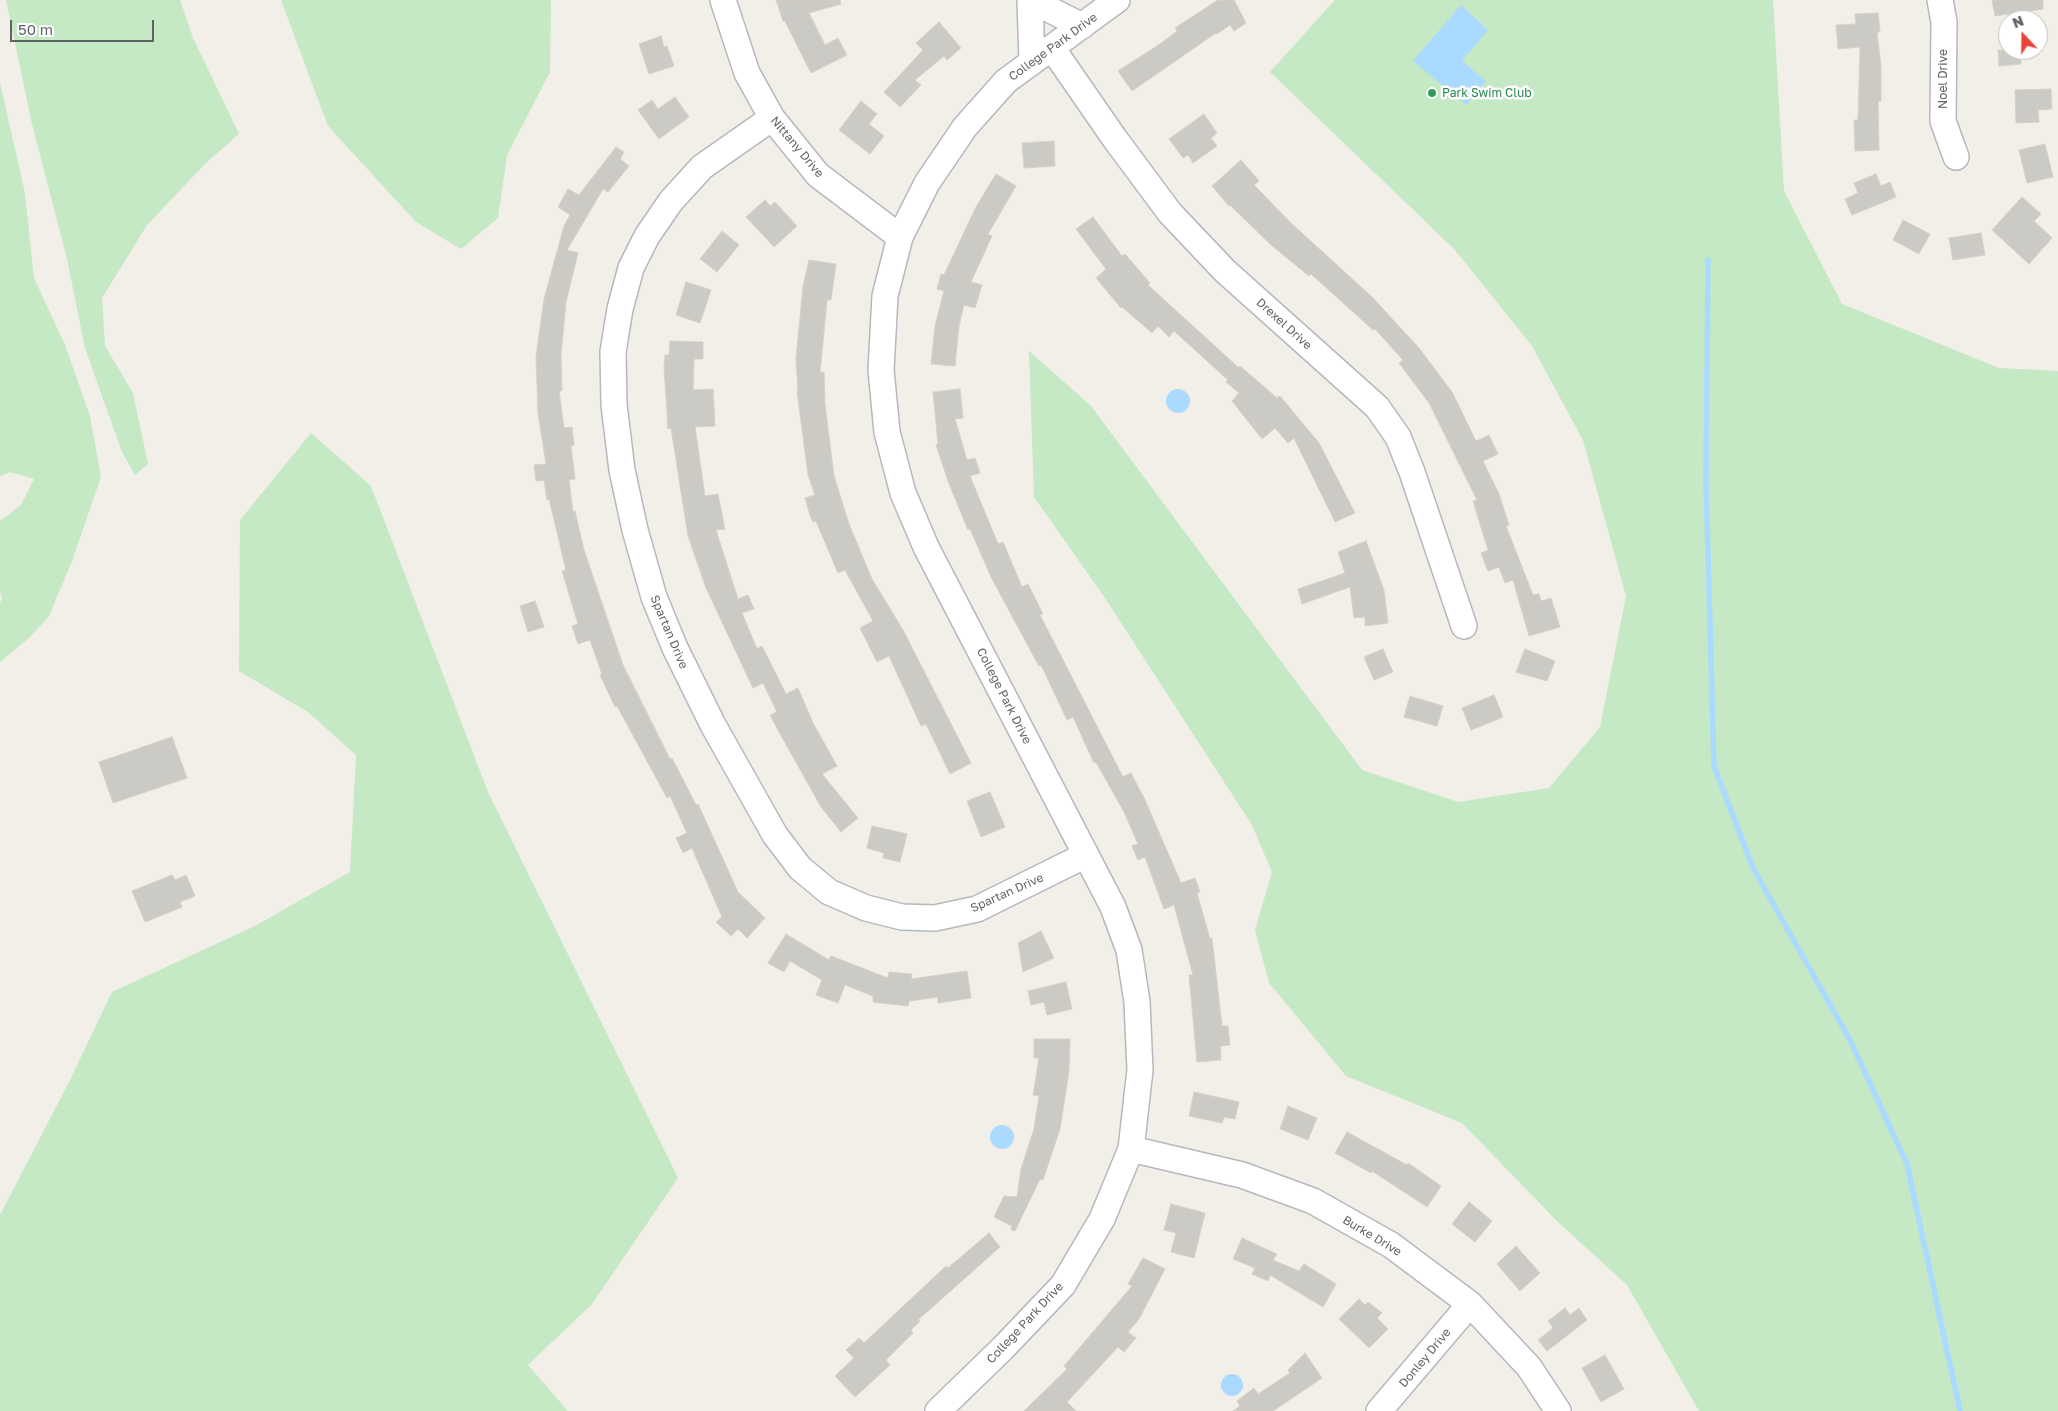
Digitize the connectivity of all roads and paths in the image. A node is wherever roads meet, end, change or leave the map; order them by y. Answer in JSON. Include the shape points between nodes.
{"nodes":[{"id":1,"x":723,"y":0,"type":"edge"},
{"id":2,"x":1030,"y":0,"type":"edge"},
{"id":3,"x":1117,"y":0,"type":"edge"},
{"id":4,"x":1940,"y":0,"type":"edge"},
{"id":5,"x":1082,"y":26,"type":"junction"},
{"id":6,"x":1042,"y":55,"type":"junction"},
{"id":7,"x":772,"y":118,"type":"junction"},
{"id":8,"x":1956,"y":157,"type":"dead end"},
{"id":9,"x":900,"y":237,"type":"junction"},
{"id":10,"x":1464,"y":626,"type":"dead end"},
{"id":11,"x":1086,"y":855,"type":"junction"},
{"id":12,"x":1131,"y":1149,"type":"junction"},
{"id":13,"x":1470,"y":1304,"type":"junction"},
{"id":14,"x":938,"y":1411,"type":"edge"},
{"id":15,"x":1379,"y":1411,"type":"edge"},
{"id":16,"x":1558,"y":1411,"type":"edge"}],
"edges":[{"from":1,"to":7,"type":"street","name":"Nittany Drive","via":[[747,73]]},
{"from":2,"to":5,"type":"street"},
{"from":2,"to":6,"type":"street"},
{"from":3,"to":5,"type":"street","name":"College Park Drive"},
{"from":4,"to":8,"type":"street","name":"Noel Drive","via":[[1944,22],[1943,121]]},
{"from":5,"to":6,"type":"street","name":"College Park Drive"},
{"from":6,"to":9,"type":"street","name":"College Park Drive","via":[[1006,81],[965,127],[927,183]]},
{"from":6,"to":10,"type":"street","name":"Drexel Drive","via":[[1115,139],[1170,213],[1225,271],[1377,407],[1398,437],[1412,472]]},
{"from":7,"to":9,"type":"street","name":"Nittany Drive","via":[[818,176]]},
{"from":7,"to":11,"type":"street","name":"Spartan Drive","via":[[702,167],[670,201],[631,268],[620,309],[613,352],[614,405],[622,470],[654,597],[674,648],[712,725],[775,836],[800,868],[829,892],[866,908],[902,917],[935,918],[977,909]]},
{"from":9,"to":11,"type":"street","name":"College Park Drive","via":[[885,296],[881,370],[887,432],[903,493],[926,547]]},
{"from":11,"to":12,"type":"street","name":"College Park Drive","via":[[1114,907],[1129,950],[1137,1002],[1140,1070]]},
{"from":12,"to":13,"type":"street","name":"Burke Drive","via":[[1242,1174],[1313,1201],[1391,1245]]},
{"from":12,"to":14,"type":"street","name":"College Park Drive","via":[[1102,1219],[1063,1285]]},
{"from":13,"to":15,"type":"street","name":"Donley Drive"},
{"from":13,"to":16,"type":"street","name":"Burke Drive","via":[[1529,1367]]}]}
